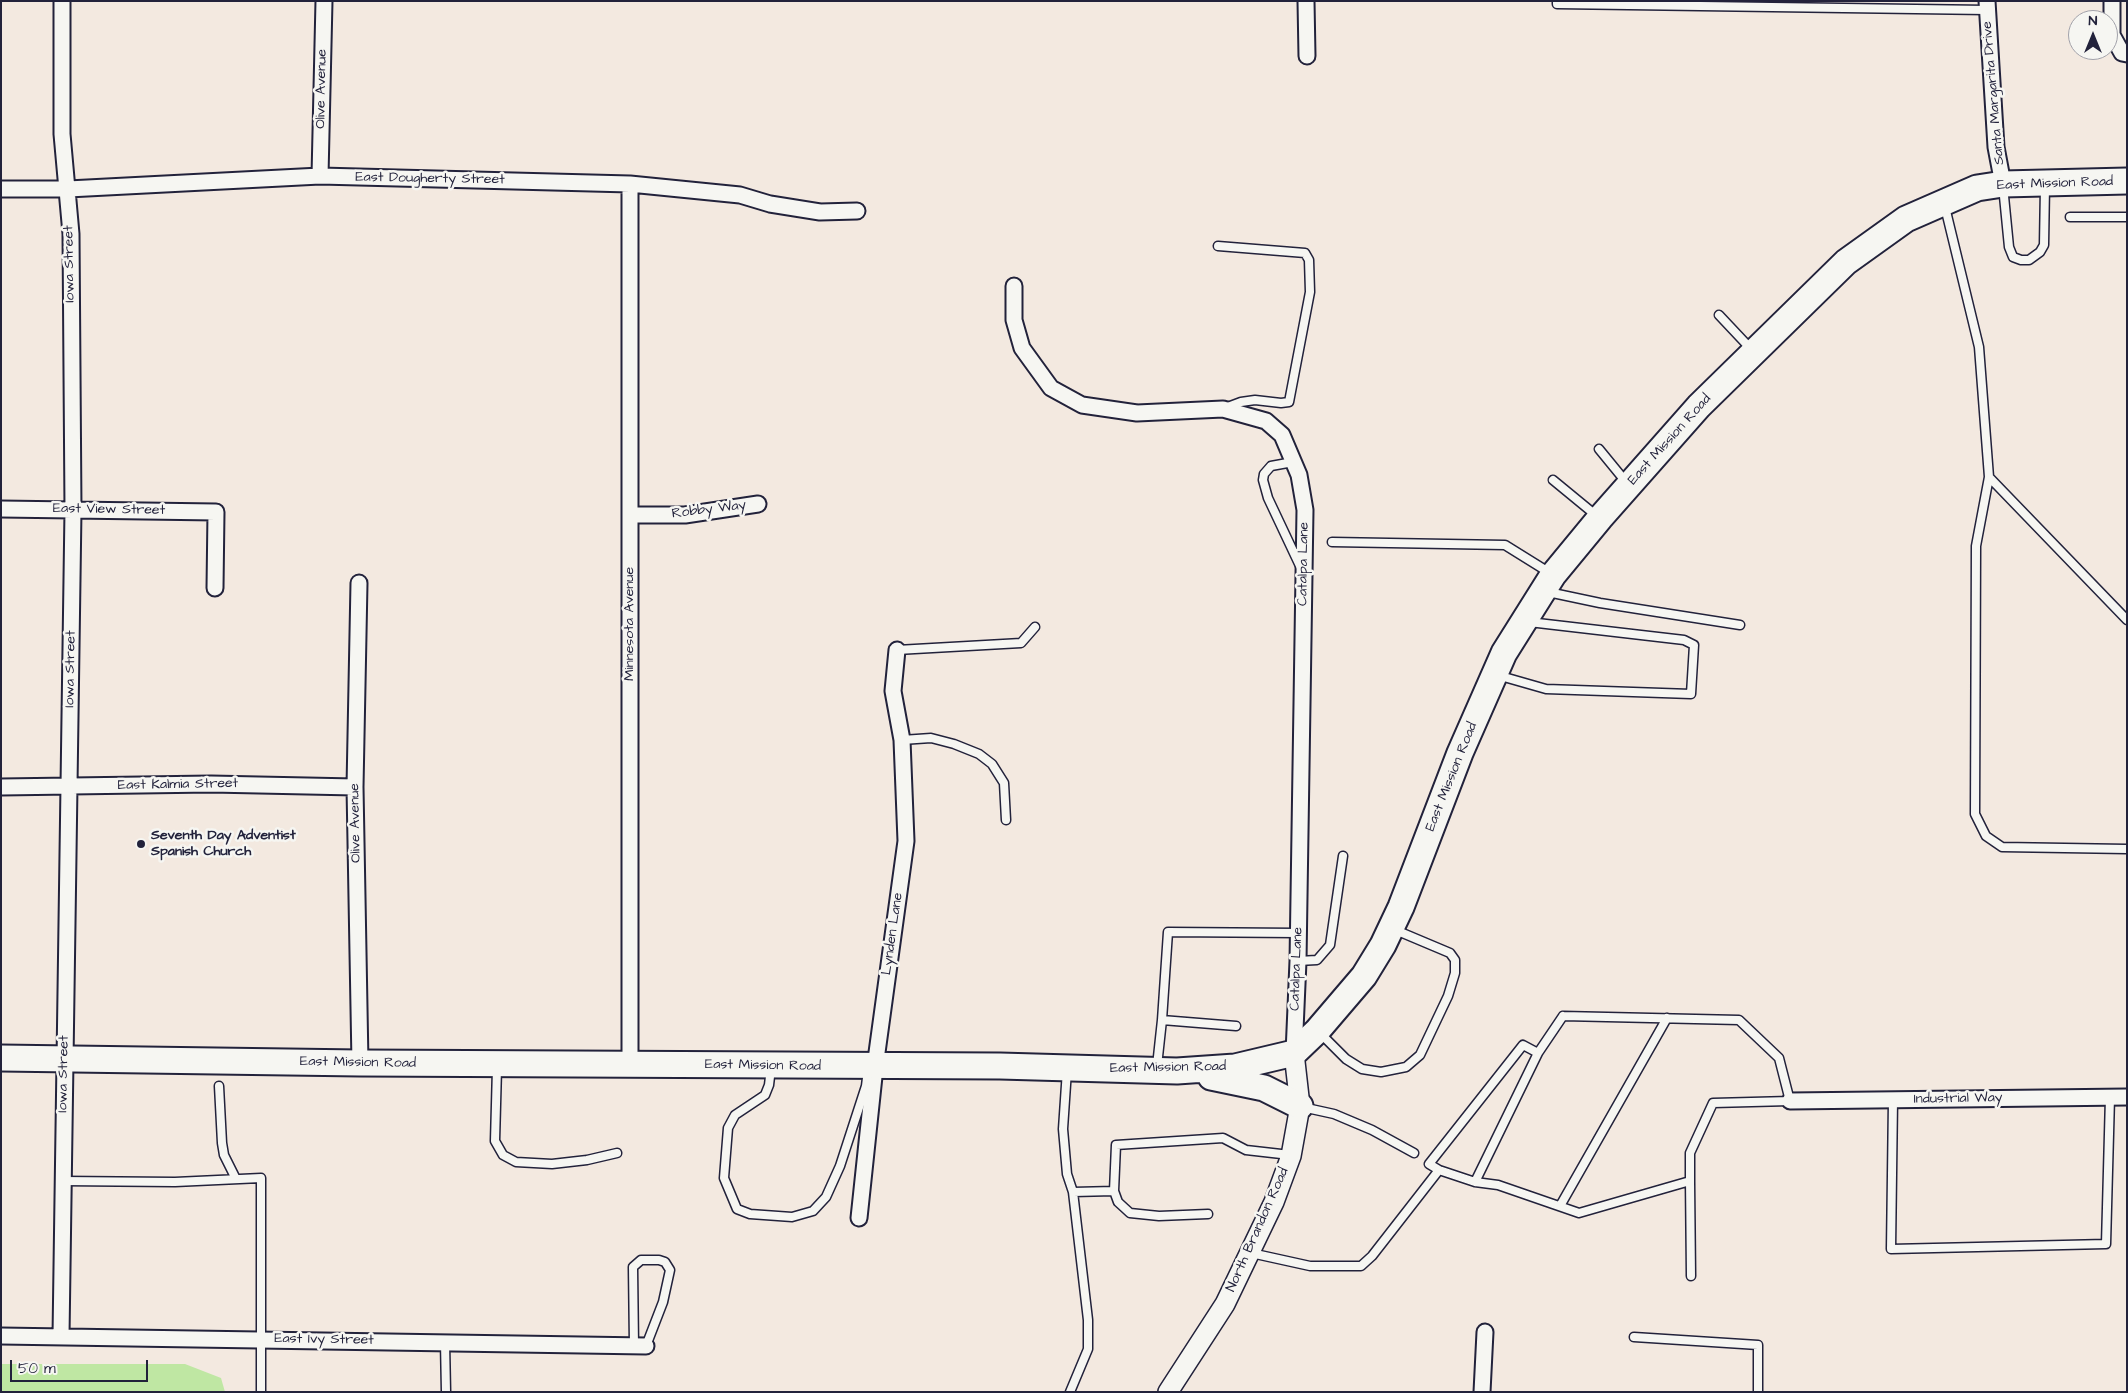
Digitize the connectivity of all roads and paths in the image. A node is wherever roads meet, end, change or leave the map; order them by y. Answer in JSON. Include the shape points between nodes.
{"nodes":[{"id":1,"x":62,"y":1,"type":"edge"},
{"id":2,"x":324,"y":1,"type":"edge"},
{"id":3,"x":1306,"y":1,"type":"edge"},
{"id":4,"x":1557,"y":1,"type":"edge"},
{"id":5,"x":2112,"y":1,"type":"edge"},
{"id":6,"x":1987,"y":6,"type":"edge"},
{"id":7,"x":2124,"y":54,"type":"edge"},
{"id":8,"x":1307,"y":56,"type":"dead end"},
{"id":9,"x":320,"y":176,"type":"junction"},
{"id":10,"x":2127,"y":181,"type":"edge"},
{"id":11,"x":2045,"y":183,"type":"junction"},
{"id":12,"x":630,"y":184,"type":"junction"},
{"id":13,"x":2003,"y":184,"type":"junction"},
{"id":14,"x":1,"y":189,"type":"edge"},
{"id":15,"x":68,"y":189,"type":"junction"},
{"id":16,"x":1944,"y":202,"type":"junction"},
{"id":17,"x":857,"y":211,"type":"dead end"},
{"id":18,"x":2070,"y":217,"type":"dead end"},
{"id":19,"x":2127,"y":217,"type":"edge"},
{"id":20,"x":1218,"y":246,"type":"dead end"},
{"id":21,"x":1014,"y":286,"type":"dead end"},
{"id":22,"x":1720,"y":314,"type":"dead end"},
{"id":23,"x":1754,"y":352,"type":"junction"},
{"id":24,"x":1224,"y":409,"type":"junction"},
{"id":25,"x":1599,"y":449,"type":"dead end"},
{"id":26,"x":1293,"y":462,"type":"junction"},
{"id":27,"x":1990,"y":477,"type":"junction"},
{"id":28,"x":1553,"y":480,"type":"dead end"},
{"id":29,"x":1629,"y":486,"type":"junction"},
{"id":30,"x":758,"y":504,"type":"dead end"},
{"id":31,"x":1,"y":509,"type":"edge"},
{"id":32,"x":73,"y":510,"type":"junction"},
{"id":33,"x":631,"y":515,"type":"junction"},
{"id":34,"x":1600,"y":518,"type":"junction"},
{"id":35,"x":1332,"y":542,"type":"dead end"},
{"id":36,"x":1304,"y":572,"type":"junction"},
{"id":37,"x":359,"y":583,"type":"dead end"},
{"id":38,"x":1548,"y":583,"type":"junction"},
{"id":39,"x":215,"y":588,"type":"dead end"},
{"id":40,"x":2127,"y":620,"type":"edge"},
{"id":41,"x":1525,"y":621,"type":"junction"},
{"id":42,"x":1740,"y":625,"type":"dead end"},
{"id":43,"x":1035,"y":627,"type":"dead end"},
{"id":44,"x":897,"y":650,"type":"joint"},
{"id":45,"x":1495,"y":675,"type":"junction"},
{"id":46,"x":902,"y":740,"type":"junction"},
{"id":47,"x":1,"y":787,"type":"edge"},
{"id":48,"x":70,"y":787,"type":"junction"},
{"id":49,"x":355,"y":787,"type":"junction"},
{"id":50,"x":1006,"y":820,"type":"dead end"},
{"id":51,"x":2127,"y":849,"type":"edge"},
{"id":52,"x":1343,"y":856,"type":"dead end"},
{"id":53,"x":1391,"y":928,"type":"junction"},
{"id":54,"x":1298,"y":933,"type":"junction"},
{"id":55,"x":1298,"y":961,"type":"junction"},
{"id":56,"x":1667,"y":1018,"type":"junction"},
{"id":57,"x":1162,"y":1020,"type":"junction"},
{"id":58,"x":1236,"y":1026,"type":"dead end"},
{"id":59,"x":1318,"y":1031,"type":"junction"},
{"id":60,"x":1294,"y":1053,"type":"junction"},
{"id":61,"x":1538,"y":1053,"type":"junction"},
{"id":62,"x":1,"y":1058,"type":"edge"},
{"id":63,"x":64,"y":1058,"type":"junction"},
{"id":64,"x":360,"y":1063,"type":"junction"},
{"id":65,"x":497,"y":1063,"type":"junction"},
{"id":66,"x":630,"y":1064,"type":"junction"},
{"id":67,"x":771,"y":1066,"type":"junction"},
{"id":68,"x":871,"y":1067,"type":"junction"},
{"id":69,"x":1067,"y":1068,"type":"junction"},
{"id":70,"x":1167,"y":1071,"type":"junction"},
{"id":71,"x":220,"y":1086,"type":"dead end"},
{"id":72,"x":2110,"y":1097,"type":"junction"},
{"id":73,"x":2127,"y":1097,"type":"edge"},
{"id":74,"x":1893,"y":1100,"type":"junction"},
{"id":75,"x":1790,"y":1101,"type":"junction"},
{"id":76,"x":1300,"y":1106,"type":"junction"},
{"id":77,"x":617,"y":1152,"type":"dead end"},
{"id":78,"x":1414,"y":1153,"type":"dead end"},
{"id":79,"x":1291,"y":1156,"type":"junction"},
{"id":80,"x":1439,"y":1170,"type":"junction"},
{"id":81,"x":236,"y":1179,"type":"junction"},
{"id":82,"x":62,"y":1181,"type":"junction"},
{"id":83,"x":1690,"y":1181,"type":"junction"},
{"id":84,"x":1475,"y":1182,"type":"junction"},
{"id":85,"x":1114,"y":1191,"type":"junction"},
{"id":86,"x":1073,"y":1192,"type":"junction"},
{"id":87,"x":1560,"y":1206,"type":"junction"},
{"id":88,"x":1208,"y":1214,"type":"dead end"},
{"id":89,"x":859,"y":1218,"type":"dead end"},
{"id":90,"x":1249,"y":1253,"type":"junction"},
{"id":91,"x":1691,"y":1276,"type":"dead end"},
{"id":92,"x":1485,"y":1332,"type":"dead end"},
{"id":93,"x":1,"y":1336,"type":"edge"},
{"id":94,"x":61,"y":1336,"type":"junction"},
{"id":95,"x":1634,"y":1337,"type":"dead end"},
{"id":96,"x":262,"y":1339,"type":"junction"},
{"id":97,"x":445,"y":1342,"type":"junction"},
{"id":98,"x":640,"y":1346,"type":"junction"},
{"id":99,"x":261,"y":1392,"type":"edge"},
{"id":100,"x":446,"y":1392,"type":"edge"},
{"id":101,"x":1070,"y":1392,"type":"edge"},
{"id":102,"x":1168,"y":1392,"type":"edge"},
{"id":103,"x":1482,"y":1392,"type":"edge"},
{"id":104,"x":1758,"y":1392,"type":"edge"}],
"edges":[{"from":1,"to":15,"type":"street","name":"Iowa Street","via":[[62,134]]},
{"from":2,"to":9,"type":"street","name":"Olive Avenue"},
{"from":3,"to":8,"type":"street"},
{"from":4,"to":6,"type":"lane","via":[[1557,4]]},
{"from":5,"to":7,"type":"street","via":[[2112,34]]},
{"from":6,"to":13,"type":"street","name":"Santa Margarita Drive","via":[[1996,147]]},
{"from":9,"to":12,"type":"street","name":"East Dougherty Street"},
{"from":9,"to":15,"type":"street","name":"East Dougherty Street"},
{"from":10,"to":11,"type":"main road","name":"East Mission Road"},
{"from":11,"to":13,"type":"main road","name":"East Mission Road"},
{"from":11,"to":13,"type":"lane","via":[[2044,245],[2029,260],[2013,256],[2009,247]]},
{"from":12,"to":17,"type":"street","name":"East Dougherty Street","via":[[740,195],[770,204],[820,212]]},
{"from":12,"to":33,"type":"street","name":"Minnesota Avenue"},
{"from":13,"to":16,"type":"main road","name":"East Mission Road","via":[[1977,188]]},
{"from":14,"to":15,"type":"street","name":"East Dougherty Street"},
{"from":15,"to":32,"type":"street","name":"Iowa Street"},
{"from":16,"to":23,"type":"main road","name":"East Mission Road","via":[[1906,219],[1846,262]]},
{"from":16,"to":27,"type":"lane","via":[[1979,347]]},
{"from":18,"to":19,"type":"lane"},
{"from":20,"to":24,"type":"lane","via":[[1305,253],[1310,292],[1289,402],[1241,402]]},
{"from":21,"to":24,"type":"street","name":"Catalpa Lane","via":[[1014,320],[1022,348],[1051,388],[1082,405],[1137,413]]},
{"from":22,"to":23,"type":"lane"},
{"from":23,"to":29,"type":"main road","name":"East Mission Road","via":[[1700,406]]},
{"from":24,"to":26,"type":"street","name":"Catalpa Lane","via":[[1266,421],[1277,429]]},
{"from":25,"to":29,"type":"lane"},
{"from":26,"to":36,"type":"street","name":"Catalpa Lane","via":[[1299,475],[1305,510]]},
{"from":26,"to":36,"type":"lane","via":[[1271,466],[1263,480],[1283,534]]},
{"from":27,"to":40,"type":"lane"},
{"from":27,"to":51,"type":"lane","via":[[1976,546],[1975,814],[1986,836],[2002,847]]},
{"from":28,"to":34,"type":"lane"},
{"from":29,"to":34,"type":"main road","name":"East Mission Road"},
{"from":30,"to":33,"type":"street","name":"Robby Way","via":[[685,515]]},
{"from":31,"to":32,"type":"street","name":"East View Street"},
{"from":32,"to":39,"type":"street","name":"East View Street","via":[[216,512]]},
{"from":32,"to":48,"type":"street","name":"Iowa Street"},
{"from":33,"to":66,"type":"street","name":"Minnesota Avenue"},
{"from":34,"to":38,"type":"main road","name":"East Mission Road"},
{"from":35,"to":38,"type":"lane","via":[[1505,545]]},
{"from":36,"to":54,"type":"street","name":"Catalpa Lane"},
{"from":37,"to":49,"type":"street","name":"Olive Avenue"},
{"from":38,"to":41,"type":"main road","name":"East Mission Road"},
{"from":38,"to":42,"type":"lane","via":[[1600,603]]},
{"from":41,"to":45,"type":"main road","name":"East Mission Road","via":[[1504,653]]},
{"from":41,"to":45,"type":"lane","via":[[1684,640],[1694,645],[1691,694],[1546,689]]},
{"from":43,"to":44,"type":"lane","via":[[1021,644]]},
{"from":44,"to":46,"type":"street","name":"Lynden Lane","via":[[893,691]]},
{"from":45,"to":53,"type":"main road","name":"East Mission Road","via":[[1460,753]]},
{"from":46,"to":50,"type":"lane","via":[[931,738],[954,744],[986,759],[1004,783]]},
{"from":46,"to":68,"type":"street","name":"Lynden Lane","via":[[906,841]]},
{"from":47,"to":48,"type":"street","name":"East Kalmia Street"},
{"from":48,"to":49,"type":"street","name":"East Kalmia Street","via":[[210,784]]},
{"from":48,"to":63,"type":"street","name":"Iowa Street"},
{"from":49,"to":64,"type":"street","name":"Olive Avenue"},
{"from":52,"to":55,"type":"lane","via":[[1330,945],[1317,960]]},
{"from":53,"to":59,"type":"main road","name":"East Mission Road","via":[[1364,976]]},
{"from":53,"to":59,"type":"lane","via":[[1450,953],[1455,960],[1448,996],[1420,1055],[1406,1067],[1380,1072],[1362,1068],[1346,1059]]},
{"from":54,"to":55,"type":"street","name":"Catalpa Lane"},
{"from":54,"to":57,"type":"lane","via":[[1168,932]]},
{"from":55,"to":60,"type":"street","name":"Catalpa Lane"},
{"from":56,"to":61,"type":"lane","via":[[1563,1016]]},
{"from":56,"to":75,"type":"lane","via":[[1739,1020],[1779,1058]]},
{"from":56,"to":87,"type":"lane"},
{"from":57,"to":58,"type":"lane"},
{"from":57,"to":70,"type":"lane"},
{"from":59,"to":60,"type":"main road","name":"East Mission Road"},
{"from":60,"to":70,"type":"main road","name":"East Mission Road","via":[[1235,1067]]},
{"from":60,"to":76,"type":"street","name":"North Brandon Road"},
{"from":61,"to":80,"type":"lane","via":[[1523,1045],[1429,1164]]},
{"from":61,"to":84,"type":"lane"},
{"from":62,"to":63,"type":"main road","name":"East Mission Road"},
{"from":63,"to":64,"type":"main road","name":"East Mission Road"},
{"from":63,"to":82,"type":"street","name":"Iowa Street"},
{"from":64,"to":65,"type":"main road","name":"East Mission Road"},
{"from":65,"to":66,"type":"main road","name":"East Mission Road"},
{"from":65,"to":77,"type":"lane","via":[[495,1141],[503,1155],[516,1162],[552,1164]]},
{"from":66,"to":67,"type":"main road","name":"East Mission Road"},
{"from":67,"to":68,"type":"main road","name":"East Mission Road"},
{"from":67,"to":68,"type":"lane","via":[[765,1095],[735,1115],[728,1128],[724,1178],[737,1209],[750,1214],[792,1217],[813,1211],[826,1197],[840,1166]]},
{"from":68,"to":69,"type":"main road","name":"East Mission Road"},
{"from":68,"to":89,"type":"street","name":"Lynden Lane"},
{"from":69,"to":70,"type":"main road","name":"East Mission Road"},
{"from":69,"to":86,"type":"lane","via":[[1063,1129],[1067,1174]]},
{"from":70,"to":76,"type":"main road","via":[[1264,1088]]},
{"from":71,"to":81,"type":"lane","via":[[224,1155]]},
{"from":72,"to":73,"type":"street","name":"Industrial Way"},
{"from":72,"to":74,"type":"street","name":"Industrial Way"},
{"from":72,"to":74,"type":"lane","via":[[2106,1244],[1891,1249]]},
{"from":74,"to":75,"type":"street","name":"Industrial Way"},
{"from":75,"to":83,"type":"lane","via":[[1713,1103],[1690,1153]]},
{"from":76,"to":78,"type":"lane","via":[[1334,1114],[1364,1126]]},
{"from":76,"to":79,"type":"street","name":"North Brandon Road"},
{"from":79,"to":85,"type":"lane","via":[[1246,1150],[1223,1138],[1116,1145]]},
{"from":79,"to":90,"type":"street","name":"North Brandon Road","via":[[1274,1202]]},
{"from":80,"to":84,"type":"lane"},
{"from":80,"to":90,"type":"lane","via":[[1361,1266],[1310,1266]]},
{"from":81,"to":82,"type":"lane"},
{"from":81,"to":96,"type":"lane","via":[[262,1178]]},
{"from":82,"to":94,"type":"street","name":"Iowa Street"},
{"from":83,"to":87,"type":"lane","via":[[1579,1213]]},
{"from":83,"to":91,"type":"lane"},
{"from":84,"to":87,"type":"lane","via":[[1498,1185]]},
{"from":85,"to":86,"type":"lane"},
{"from":85,"to":88,"type":"lane","via":[[1118,1202],[1130,1213],[1159,1216]]},
{"from":86,"to":101,"type":"lane","via":[[1088,1320],[1088,1349]]},
{"from":90,"to":102,"type":"street","name":"North Brandon Road","via":[[1225,1304]]},
{"from":92,"to":103,"type":"street"},
{"from":93,"to":94,"type":"street","name":"East Ivy Street"},
{"from":94,"to":96,"type":"street","name":"East Ivy Street"},
{"from":95,"to":104,"type":"lane","via":[[1758,1345]]},
{"from":96,"to":97,"type":"street","name":"East Ivy Street"},
{"from":96,"to":99,"type":"lane"},
{"from":97,"to":98,"type":"street","name":"East Ivy Street"},
{"from":97,"to":100,"type":"lane"},
{"from":98,"to":98,"type":"lane","via":[[663,1302],[670,1270],[665,1262],[659,1260],[641,1260],[633,1267]]}]}
